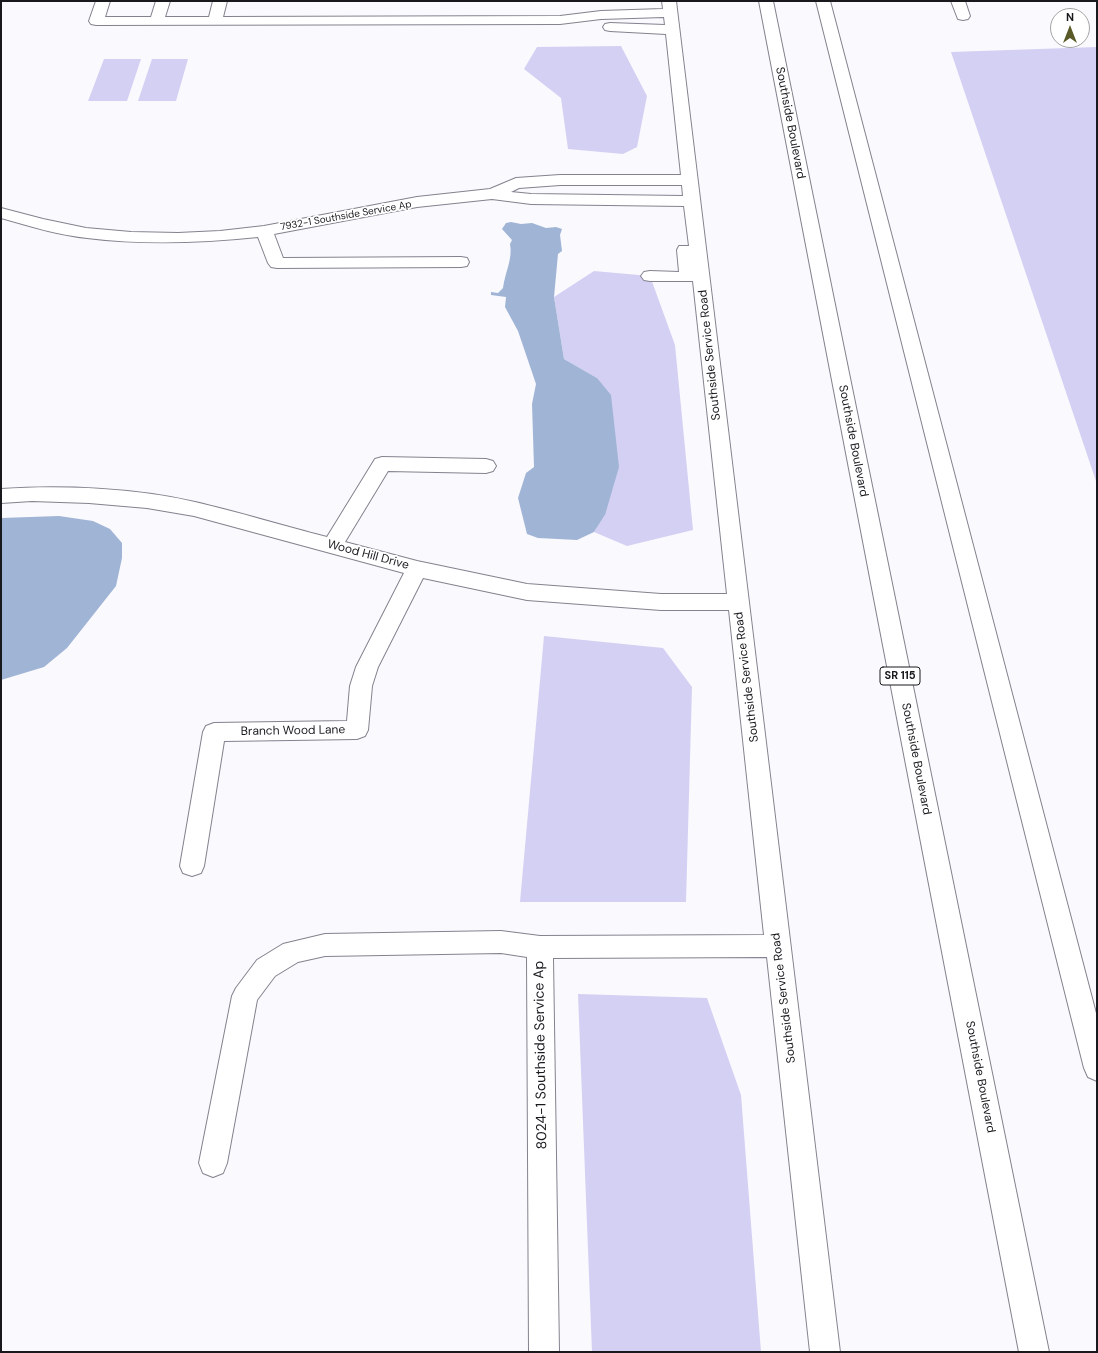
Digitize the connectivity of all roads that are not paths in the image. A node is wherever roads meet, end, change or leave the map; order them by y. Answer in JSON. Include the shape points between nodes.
{"nodes":[{"id":1,"x":103,"y":1,"type":"edge"},
{"id":2,"x":163,"y":1,"type":"edge"},
{"id":3,"x":220,"y":1,"type":"edge"},
{"id":4,"x":766,"y":1,"type":"edge"},
{"id":5,"x":958,"y":1,"type":"edge"},
{"id":6,"x":827,"y":5,"type":"edge"},
{"id":7,"x":963,"y":16,"type":"dead end"},
{"id":8,"x":668,"y":20,"type":"edge"},
{"id":9,"x":156,"y":21,"type":"junction"},
{"id":10,"x":215,"y":21,"type":"junction"},
{"id":11,"x":692,"y":190,"type":"junction"},
{"id":12,"x":1,"y":212,"type":"edge"},
{"id":13,"x":264,"y":231,"type":"junction"},
{"id":14,"x":461,"y":262,"type":"dead end"},
{"id":15,"x":650,"y":276,"type":"dead end"},
{"id":16,"x":486,"y":466,"type":"dead end"},
{"id":17,"x":1,"y":496,"type":"edge"},
{"id":18,"x":333,"y":545,"type":"junction"},
{"id":19,"x":417,"y":569,"type":"junction"},
{"id":20,"x":738,"y":602,"type":"junction"},
{"id":21,"x":192,"y":866,"type":"dead end"},
{"id":22,"x":778,"y":946,"type":"junction"},
{"id":23,"x":540,"y":947,"type":"junction"},
{"id":24,"x":1097,"y":1068,"type":"edge"},
{"id":25,"x":213,"y":1163,"type":"dead end"},
{"id":26,"x":544,"y":1352,"type":"edge"},
{"id":27,"x":825,"y":1352,"type":"edge"},
{"id":28,"x":1034,"y":1352,"type":"edge"}],
"edges":[{"from":1,"to":9,"type":"main road","via":[[96,22]]},
{"from":2,"to":9,"type":"main road"},
{"from":3,"to":10,"type":"main road"},
{"from":4,"to":28,"type":"main road","name":"Southside Boulevard","number":"SR 115"},
{"from":5,"to":7,"type":"main road"},
{"from":6,"to":24,"type":"main road"},
{"from":8,"to":10,"type":"main road","via":[[599,27],[560,20]]},
{"from":8,"to":11,"type":"main road","name":"Southside Service Road"},
{"from":8,"to":15,"type":"main road","via":[[688,277]]},
{"from":9,"to":10,"type":"main road"},
{"from":11,"to":13,"type":"main road","name":"7932-1 Southside Service Ap","via":[[531,199],[492,194],[417,202]]},
{"from":11,"to":20,"type":"main road","name":"Southside Service Road"},
{"from":12,"to":13,"type":"main road","name":"7932-1 Southside Service Ap","via":[[41,224],[86,233],[131,237],[178,238]]},
{"from":13,"to":14,"type":"main road","via":[[277,263]]},
{"from":16,"to":18,"type":"main road","via":[[382,464]]},
{"from":17,"to":18,"type":"main road","name":"Wood Hill Drive","via":[[32,494],[147,501],[194,509]]},
{"from":18,"to":19,"type":"main road","name":"Wood Hill Drive"},
{"from":19,"to":20,"type":"main road","name":"Wood Hill Drive","via":[[527,592],[661,602]]},
{"from":19,"to":21,"type":"main road","name":"Branch Wood Lane","via":[[367,667],[361,686],[357,730],[214,732]]},
{"from":20,"to":22,"type":"main road","name":"Southside Service Road"},
{"from":22,"to":23,"type":"main road","name":"8024-1 Southside Service Ap"},
{"from":22,"to":27,"type":"main road","name":"Southside Service Road"},
{"from":23,"to":25,"type":"main road","via":[[501,942],[326,945],[292,952],[266,968],[245,996]]},
{"from":23,"to":26,"type":"main road","name":"8024-1 Southside Service Ap"}]}
